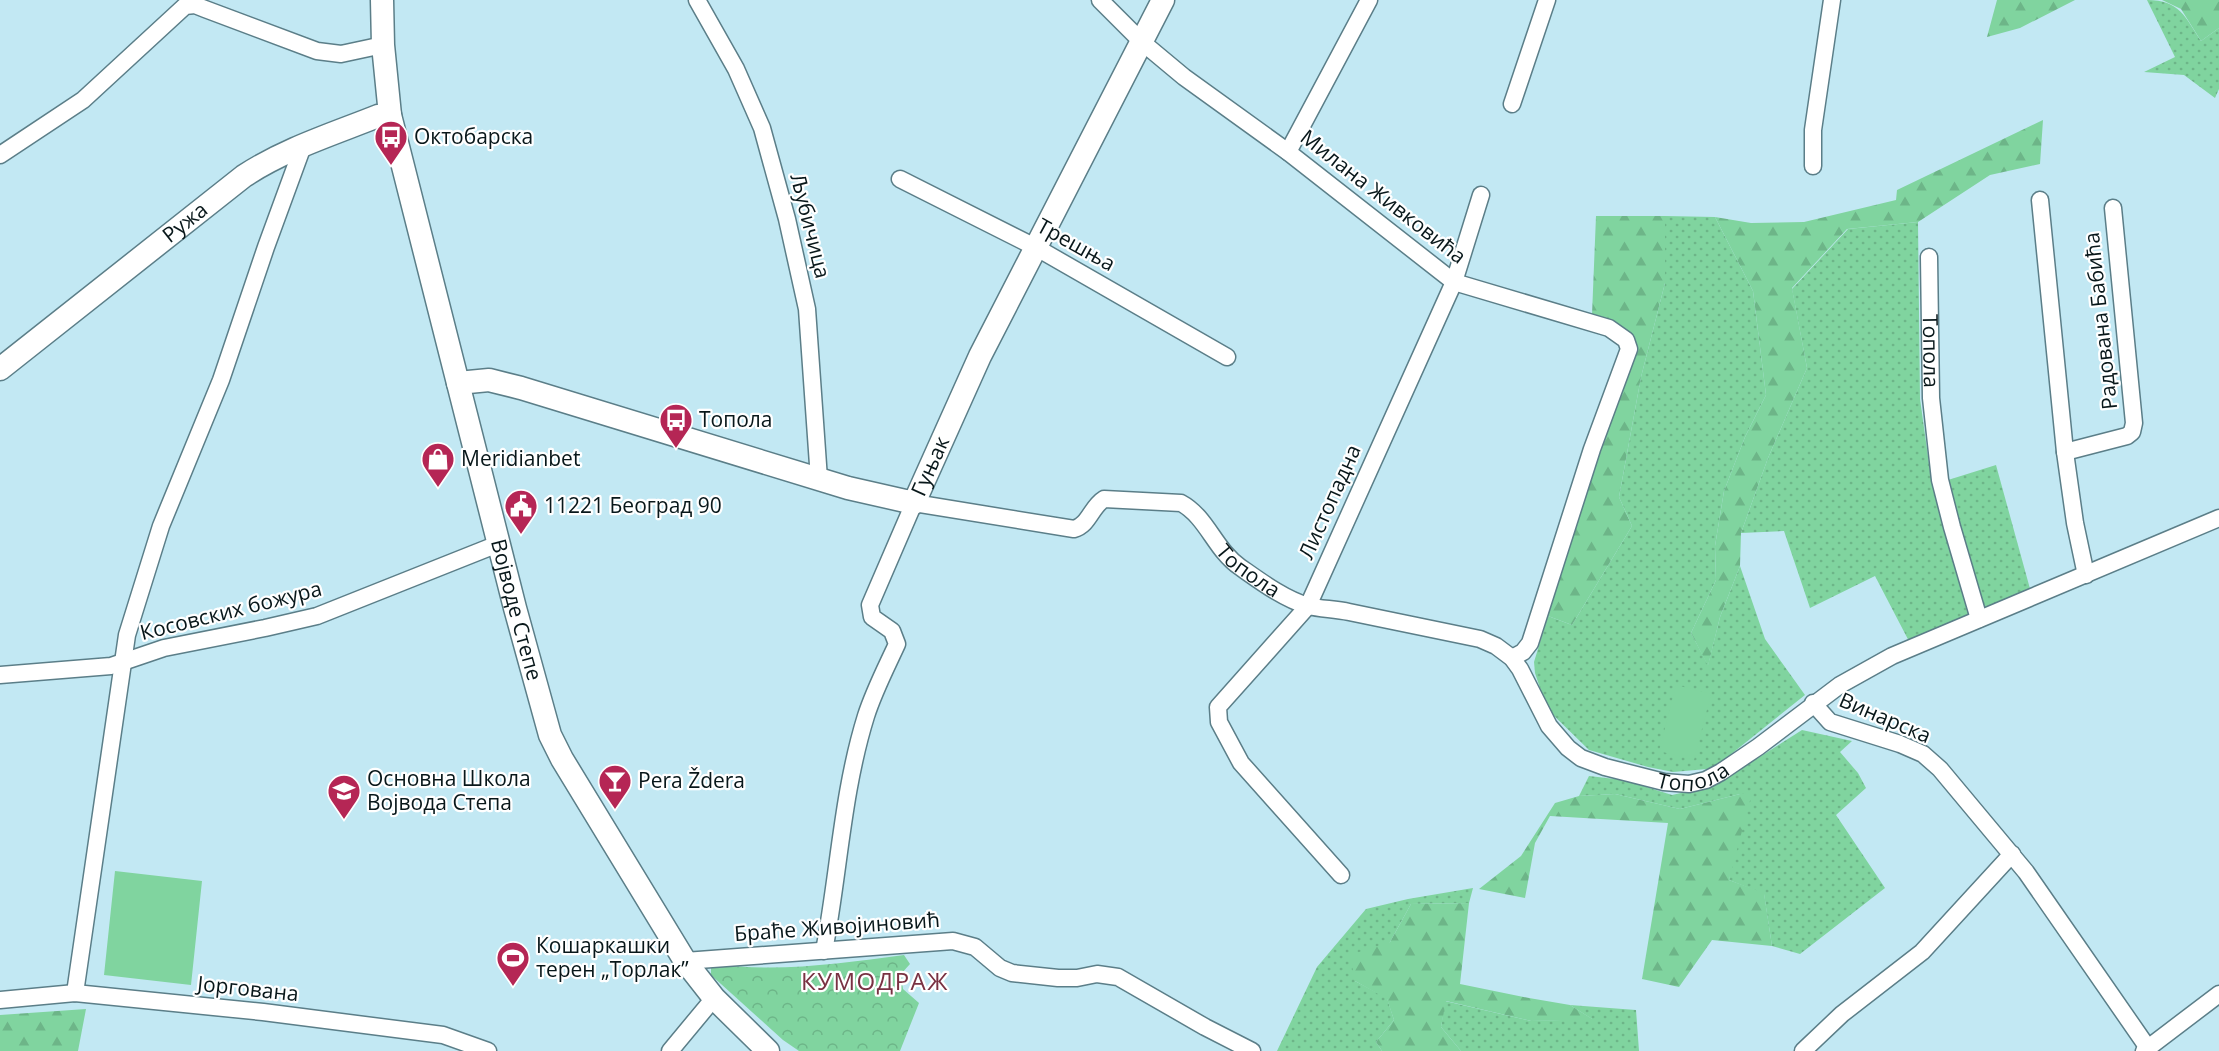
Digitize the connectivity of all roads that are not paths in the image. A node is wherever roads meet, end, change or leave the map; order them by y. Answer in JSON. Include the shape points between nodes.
{"nodes":[{"id":1,"x":382,"y":0,"type":"edge"},
{"id":2,"x":697,"y":0,"type":"edge"},
{"id":3,"x":1100,"y":0,"type":"edge"},
{"id":4,"x":1162,"y":0,"type":"edge"},
{"id":5,"x":1369,"y":0,"type":"edge"},
{"id":6,"x":1547,"y":0,"type":"edge"},
{"id":7,"x":1832,"y":0,"type":"edge"},
{"id":8,"x":1142,"y":42,"type":"junction"},
{"id":9,"x":382,"y":45,"type":"junction"},
{"id":10,"x":1512,"y":104,"type":"dead end"},
{"id":11,"x":390,"y":115,"type":"junction"},
{"id":12,"x":303,"y":146,"type":"junction"},
{"id":13,"x":1288,"y":152,"type":"junction"},
{"id":14,"x":0,"y":155,"type":"edge"},
{"id":15,"x":1813,"y":166,"type":"dead end"},
{"id":16,"x":900,"y":179,"type":"dead end"},
{"id":17,"x":1481,"y":195,"type":"dead end"},
{"id":18,"x":2040,"y":200,"type":"dead end"},
{"id":19,"x":2113,"y":208,"type":"dead end"},
{"id":20,"x":1037,"y":248,"type":"junction"},
{"id":21,"x":1929,"y":257,"type":"dead end"},
{"id":22,"x":1454,"y":282,"type":"junction"},
{"id":23,"x":1227,"y":357,"type":"dead end"},
{"id":24,"x":0,"y":369,"type":"edge"},
{"id":25,"x":458,"y":383,"type":"junction"},
{"id":26,"x":2066,"y":452,"type":"junction"},
{"id":27,"x":819,"y":479,"type":"junction"},
{"id":28,"x":914,"y":503,"type":"junction"},
{"id":29,"x":2219,"y":518,"type":"edge"},
{"id":30,"x":498,"y":544,"type":"junction"},
{"id":31,"x":2086,"y":575,"type":"junction"},
{"id":32,"x":1308,"y":606,"type":"junction"},
{"id":33,"x":1979,"y":619,"type":"junction"},
{"id":34,"x":1512,"y":658,"type":"junction"},
{"id":35,"x":123,"y":662,"type":"junction"},
{"id":36,"x":0,"y":675,"type":"edge"},
{"id":37,"x":1814,"y":703,"type":"junction"},
{"id":38,"x":2012,"y":854,"type":"junction"},
{"id":39,"x":1341,"y":875,"type":"dead end"},
{"id":40,"x":824,"y":951,"type":"junction"},
{"id":41,"x":685,"y":962,"type":"junction"},
{"id":42,"x":75,"y":993,"type":"junction"},
{"id":43,"x":2219,"y":994,"type":"edge"},
{"id":44,"x":714,"y":998,"type":"junction"},
{"id":45,"x":0,"y":1000,"type":"edge"},
{"id":46,"x":2146,"y":1050,"type":"edge"},
{"id":47,"x":488,"y":1051,"type":"edge"},
{"id":48,"x":670,"y":1051,"type":"edge"},
{"id":49,"x":768,"y":1051,"type":"edge"},
{"id":50,"x":1252,"y":1051,"type":"edge"},
{"id":51,"x":1803,"y":1051,"type":"edge"}],
"edges":[{"from":1,"to":9,"type":"street","name":"Војводе Степе"},
{"from":2,"to":27,"type":"street","name":"Љубичица","via":[[736,69],[762,128],[787,219],[807,309]]},
{"from":3,"to":8,"type":"street","name":"Милана Живковића"},
{"from":4,"to":8,"type":"street","name":"Гуњак"},
{"from":5,"to":13,"type":"street"},
{"from":6,"to":10,"type":"street"},
{"from":7,"to":15,"type":"street","via":[[1813,130]]},
{"from":8,"to":13,"type":"street","name":"Милана Живковића"},
{"from":8,"to":20,"type":"street","name":"Гуњак"},
{"from":9,"to":11,"type":"street","name":"Војводе Степе"},
{"from":9,"to":14,"type":"street","via":[[341,54],[317,51],[189,4],[83,100]]},
{"from":11,"to":12,"type":"street","name":"Ружа","via":[[378,116]]},
{"from":11,"to":25,"type":"street","name":"Војводе Степе"},
{"from":12,"to":24,"type":"street","name":"Ружа","via":[[235,182]]},
{"from":12,"to":35,"type":"street","via":[[221,380],[162,526],[132,615]]},
{"from":13,"to":22,"type":"street","name":"Милана Живковића"},
{"from":16,"to":20,"type":"street","name":"Трешња"},
{"from":17,"to":22,"type":"street","name":"Листопадна"},
{"from":18,"to":26,"type":"street"},
{"from":19,"to":26,"type":"street","name":"Радована Бабића","via":[[2134,423],[2127,436]]},
{"from":20,"to":23,"type":"street","name":"Трешња"},
{"from":20,"to":28,"type":"street","name":"Гуњак","via":[[980,356]]},
{"from":21,"to":33,"type":"street","name":"Топола","via":[[1931,398],[1940,480]]},
{"from":22,"to":32,"type":"street","name":"Листопадна"},
{"from":22,"to":34,"type":"street","name":"Милана Живковића","via":[[1609,328],[1626,340],[1629,349],[1592,449],[1530,644]]},
{"from":25,"to":27,"type":"street","name":"Топола","via":[[489,380],[521,388]]},
{"from":25,"to":30,"type":"street","name":"Војводе Степе"},
{"from":26,"to":31,"type":"street"},
{"from":27,"to":28,"type":"street","name":"Топола"},
{"from":28,"to":32,"type":"street","name":"Топола","via":[[1074,530],[1104,499],[1181,503],[1197,514],[1237,565]]},
{"from":28,"to":40,"type":"street","name":"Гуњак","via":[[870,605],[872,617],[892,630],[897,644],[862,732],[844,809]]},
{"from":29,"to":31,"type":"street","name":"Топола"},
{"from":30,"to":35,"type":"street","name":"Косовских божура","via":[[317,616],[164,648]]},
{"from":30,"to":41,"type":"street","name":"Војводе Степе","via":[[555,748]]},
{"from":31,"to":33,"type":"street","name":"Топола"},
{"from":32,"to":34,"type":"street","name":"Топола","via":[[1480,639]]},
{"from":32,"to":39,"type":"street","name":"Листопадна","via":[[1218,707],[1219,722],[1241,763]]},
{"from":33,"to":37,"type":"street","name":"Топола","via":[[1892,656]]},
{"from":34,"to":37,"type":"street","name":"Топола","via":[[1549,726],[1574,753],[1605,767],[1677,784],[1706,780],[1758,747]]},
{"from":35,"to":36,"type":"street","name":"Косовских божура"},
{"from":35,"to":42,"type":"street"},
{"from":37,"to":38,"type":"street","name":"Винарска","via":[[1830,722],[1923,754]]},
{"from":38,"to":46,"type":"street","name":"Винарска","via":[[2060,917]]},
{"from":38,"to":51,"type":"street","via":[[1922,952],[1842,1014]]},
{"from":40,"to":41,"type":"street","name":"Браће Живојиновић"},
{"from":40,"to":50,"type":"street","name":"Браће Живојиновић","via":[[953,941],[975,948],[1012,973],[1058,978],[1108,974]]},
{"from":41,"to":44,"type":"street","name":"Војводе Степе"},
{"from":42,"to":45,"type":"street","name":"Јоргована"},
{"from":42,"to":47,"type":"street","name":"Јоргована","via":[[443,1035]]},
{"from":43,"to":46,"type":"street"},
{"from":44,"to":48,"type":"street"},
{"from":44,"to":49,"type":"street","name":"Војводе Степе"}]}
